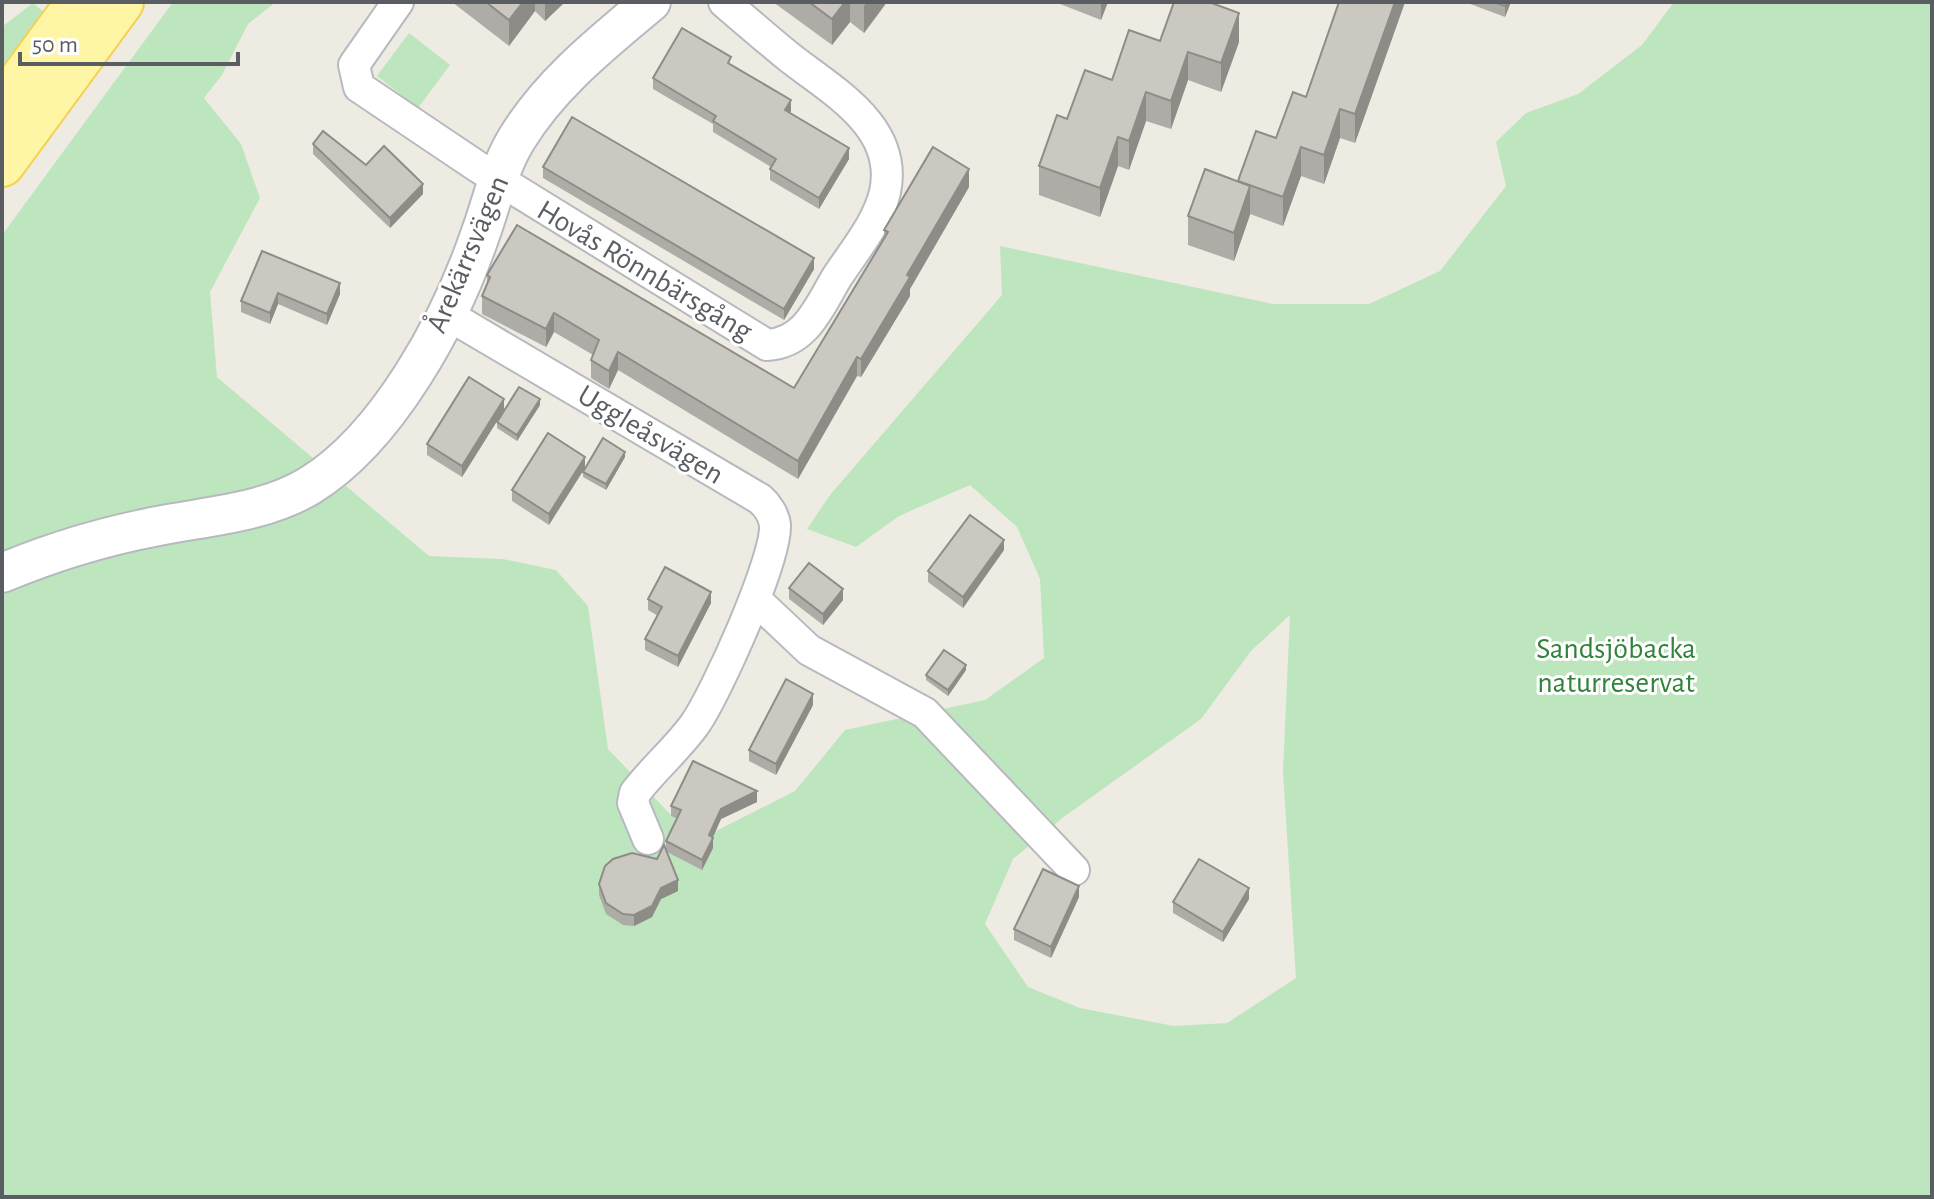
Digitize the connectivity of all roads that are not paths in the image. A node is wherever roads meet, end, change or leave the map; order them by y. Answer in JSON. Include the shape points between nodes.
{"nodes":[{"id":1,"x":79,"y":2,"type":"edge"},
{"id":2,"x":121,"y":2,"type":"edge"},
{"id":3,"x":398,"y":2,"type":"edge"},
{"id":4,"x":651,"y":2,"type":"edge"},
{"id":5,"x":724,"y":2,"type":"edge"},
{"id":6,"x":2,"y":107,"type":"edge"},
{"id":7,"x":2,"y":164,"type":"edge"},
{"id":8,"x":497,"y":179,"type":"junction"},
{"id":9,"x":448,"y":315,"type":"junction"},
{"id":10,"x":2,"y":573,"type":"edge"},
{"id":11,"x":756,"y":600,"type":"junction"},
{"id":12,"x":648,"y":839,"type":"dead end"},
{"id":13,"x":1074,"y":870,"type":"dead end"}],
"edges":[{"from":1,"to":6,"type":"main road"},
{"from":2,"to":7,"type":"main road"},
{"from":3,"to":8,"type":"street","name":"Hovås Rönnbärsgång","via":[[354,65],[359,87]]},
{"from":4,"to":8,"type":"street","name":"Årekärrsvägen","via":[[552,93],[517,139]]},
{"from":5,"to":8,"type":"street","name":"Hovås Rönnbärsgång","via":[[852,104],[873,131],[884,157],[885,192],[874,218],[805,329],[793,339],[767,345]]},
{"from":8,"to":9,"type":"street","name":"Årekärrsvägen"},
{"from":9,"to":10,"type":"street","name":"Årekärrsvägen","via":[[387,410],[359,443],[308,487],[265,505],[104,539]]},
{"from":9,"to":11,"type":"street","name":"Uggleåsvägen","via":[[768,506],[775,525]]},
{"from":11,"to":12,"type":"street","name":"Uggleåsvägen","via":[[695,724],[635,793],[633,803]]},
{"from":11,"to":13,"type":"street","via":[[809,650],[925,713]]}]}
